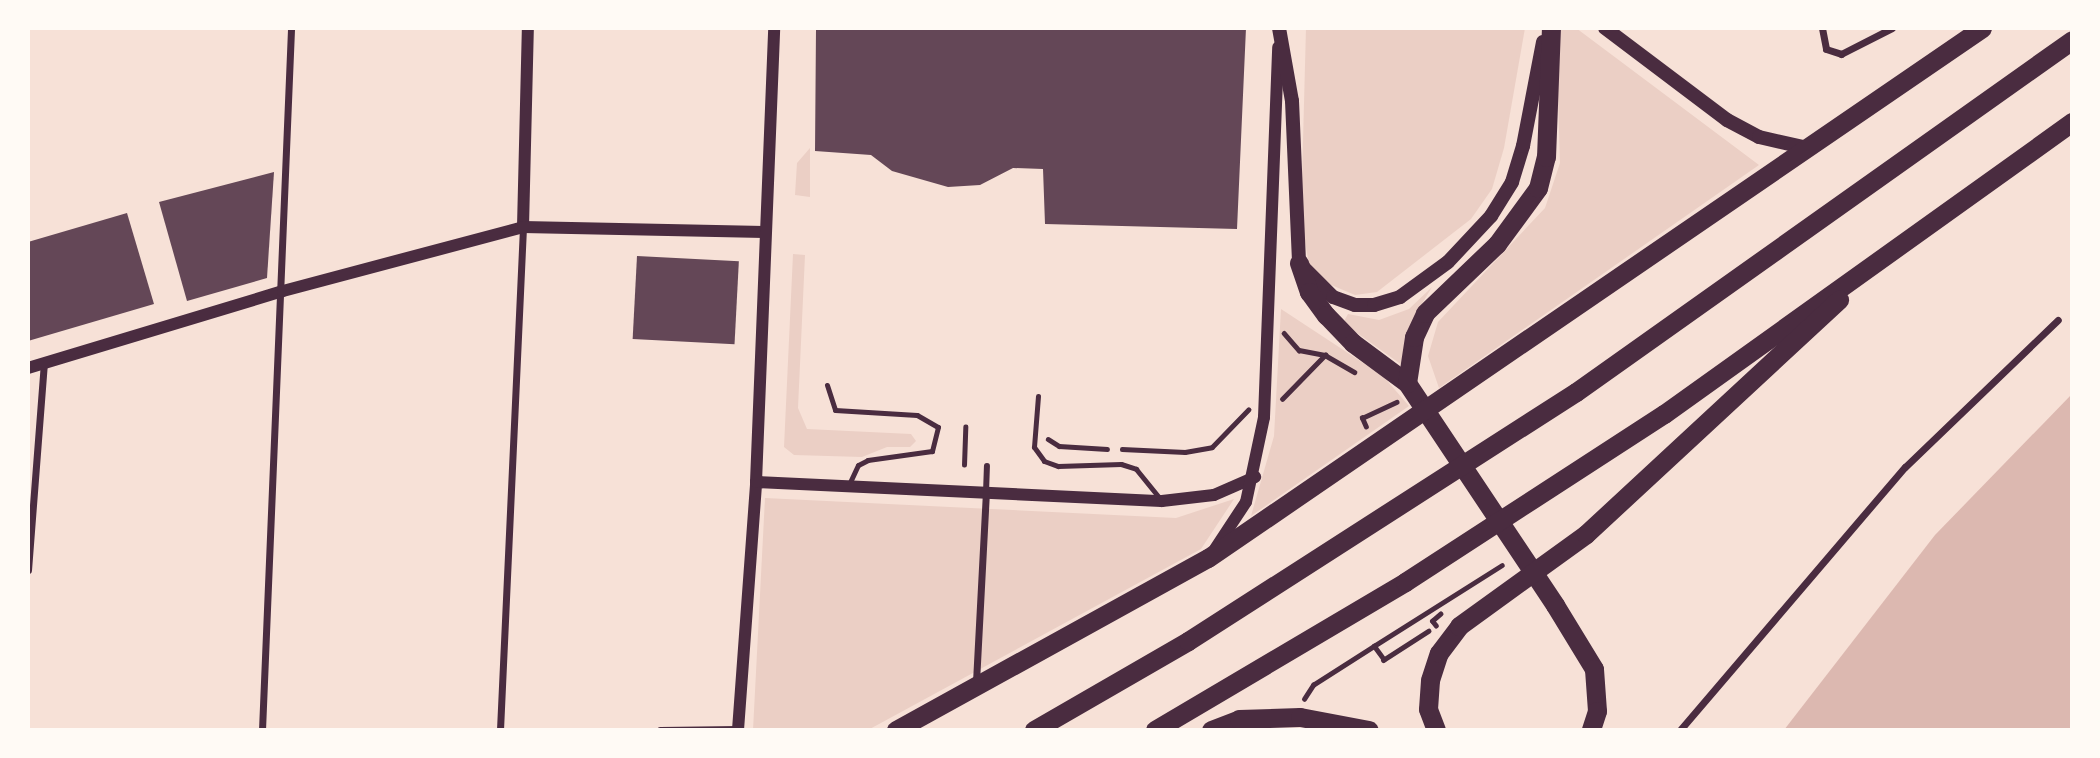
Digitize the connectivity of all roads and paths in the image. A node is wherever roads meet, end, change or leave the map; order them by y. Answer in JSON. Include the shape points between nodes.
{"nodes":[{"id":1,"x":291,"y":28,"type":"edge"},
{"id":2,"x":528,"y":28,"type":"edge"},
{"id":3,"x":774,"y":28,"type":"edge"},
{"id":4,"x":1549,"y":28,"type":"edge"},
{"id":5,"x":1605,"y":28,"type":"edge"},
{"id":6,"x":1822,"y":28,"type":"edge"},
{"id":7,"x":1892,"y":28,"type":"edge"},
{"id":8,"x":1977,"y":29,"type":"edge"},
{"id":9,"x":1279,"y":34,"type":"edge"},
{"id":10,"x":2072,"y":40,"type":"edge"},
{"id":11,"x":2072,"y":122,"type":"edge"},
{"id":12,"x":1807,"y":148,"type":"junction"},
{"id":13,"x":523,"y":227,"type":"junction"},
{"id":14,"x":764,"y":232,"type":"junction"},
{"id":15,"x":1299,"y":263,"type":"junction"},
{"id":16,"x":1874,"y":265,"type":"junction"},
{"id":17,"x":283,"y":291,"type":"junction"},
{"id":18,"x":1268,"y":313,"type":"junction"},
{"id":19,"x":2058,"y":320,"type":"dead end"},
{"id":20,"x":1325,"y":355,"type":"junction"},
{"id":21,"x":44,"y":363,"type":"junction"},
{"id":22,"x":28,"y":368,"type":"edge"},
{"id":23,"x":1361,"y":376,"type":"dead end"},
{"id":24,"x":827,"y":385,"type":"dead end"},
{"id":25,"x":1265,"y":388,"type":"junction"},
{"id":26,"x":1404,"y":395,"type":"junction"},
{"id":27,"x":1038,"y":396,"type":"dead end"},
{"id":28,"x":1264,"y":417,"type":"junction"},
{"id":29,"x":1362,"y":418,"type":"dead end"},
{"id":30,"x":965,"y":427,"type":"dead end"},
{"id":31,"x":1035,"y":430,"type":"junction"},
{"id":32,"x":964,"y":465,"type":"dead end"},
{"id":33,"x":987,"y":466,"type":"dead end"},
{"id":34,"x":1255,"y":477,"type":"junction"},
{"id":35,"x":756,"y":482,"type":"junction"},
{"id":36,"x":847,"y":487,"type":"junction"},
{"id":37,"x":986,"y":493,"type":"junction"},
{"id":38,"x":1162,"y":501,"type":"junction"},
{"id":39,"x":1209,"y":558,"type":"junction"},
{"id":40,"x":28,"y":570,"type":"edge"},
{"id":41,"x":1434,"y":627,"type":"dead end"},
{"id":42,"x":1388,"y":637,"type":"dead end"},
{"id":43,"x":1374,"y":646,"type":"junction"},
{"id":44,"x":975,"y":687,"type":"junction"},
{"id":45,"x":1300,"y":717,"type":"junction"},
{"id":46,"x":738,"y":729,"type":"edge"},
{"id":47,"x":261,"y":730,"type":"edge"},
{"id":48,"x":500,"y":730,"type":"edge"},
{"id":49,"x":660,"y":730,"type":"edge"},
{"id":50,"x":897,"y":730,"type":"edge"},
{"id":51,"x":1034,"y":730,"type":"edge"},
{"id":52,"x":1156,"y":730,"type":"edge"},
{"id":53,"x":1211,"y":730,"type":"edge"},
{"id":54,"x":1369,"y":730,"type":"edge"},
{"id":55,"x":1436,"y":730,"type":"edge"},
{"id":56,"x":1591,"y":730,"type":"edge"},
{"id":57,"x":1680,"y":730,"type":"edge"}],
"edges":[{"from":1,"to":17,"type":"street"},
{"from":2,"to":13,"type":"street"},
{"from":3,"to":14,"type":"street"},
{"from":4,"to":15,"type":"main road","via":[[1512,182],[1491,216],[1448,262],[1400,297],[1374,305],[1354,305],[1333,297]]},
{"from":4,"to":26,"type":"highway","via":[[1546,157],[1538,188],[1497,244],[1425,313],[1414,337]]},
{"from":5,"to":12,"type":"main road","via":[[1727,120],[1759,137]]},
{"from":6,"to":7,"type":"street","via":[[1826,50],[1841,54]]},
{"from":8,"to":12,"type":"highway"},
{"from":9,"to":15,"type":"main road","via":[[1292,101]]},
{"from":9,"to":18,"type":"street"},
{"from":10,"to":51,"type":"highway","via":[[1576,392],[1188,641]]},
{"from":11,"to":16,"type":"highway"},
{"from":12,"to":39,"type":"highway"},
{"from":13,"to":14,"type":"street"},
{"from":13,"to":17,"type":"street"},
{"from":13,"to":48,"type":"street"},
{"from":14,"to":35,"type":"street"},
{"from":15,"to":26,"type":"highway","via":[[1309,292],[1326,315]]},
{"from":16,"to":52,"type":"highway","via":[[1664,414],[1405,582]]},
{"from":16,"to":55,"type":"highway","via":[[1586,534],[1459,626],[1439,653],[1430,680],[1428,709]]},
{"from":17,"to":21,"type":"street"},
{"from":17,"to":47,"type":"street"},
{"from":18,"to":20,"type":"path","via":[[1299,350]]},
{"from":18,"to":25,"type":"street"},
{"from":19,"to":57,"type":"street","via":[[1905,467]]},
{"from":20,"to":23,"type":"path"},
{"from":20,"to":28,"type":"path"},
{"from":21,"to":22,"type":"street"},
{"from":21,"to":40,"type":"street"},
{"from":24,"to":36,"type":"lane","via":[[835,410],[917,415],[938,427],[932,451],[868,460],[858,465]]},
{"from":25,"to":28,"type":"street"},
{"from":25,"to":31,"type":"path","via":[[1212,446],[1185,452],[1059,446]]},
{"from":26,"to":29,"type":"path"},
{"from":26,"to":56,"type":"highway","via":[[1555,605],[1594,669],[1597,712]]},
{"from":27,"to":31,"type":"lane"},
{"from":28,"to":34,"type":"street"},
{"from":30,"to":32,"type":"path"},
{"from":31,"to":38,"type":"lane","via":[[1034,447],[1044,461],[1058,466],[1128,466],[1145,478]]},
{"from":33,"to":37,"type":"street"},
{"from":34,"to":38,"type":"street","via":[[1214,495]]},
{"from":34,"to":39,"type":"street","via":[[1247,502]]},
{"from":35,"to":36,"type":"street"},
{"from":35,"to":46,"type":"street"},
{"from":36,"to":37,"type":"street"},
{"from":37,"to":38,"type":"street"},
{"from":37,"to":44,"type":"street"},
{"from":39,"to":44,"type":"highway"},
{"from":41,"to":43,"type":"path","via":[[1384,660]]},
{"from":42,"to":43,"type":"path"},
{"from":43,"to":45,"type":"path","via":[[1313,685]]},
{"from":44,"to":50,"type":"highway"},
{"from":45,"to":53,"type":"highway","via":[[1239,719]]},
{"from":45,"to":54,"type":"highway"},
{"from":46,"to":49,"type":"street"}]}
